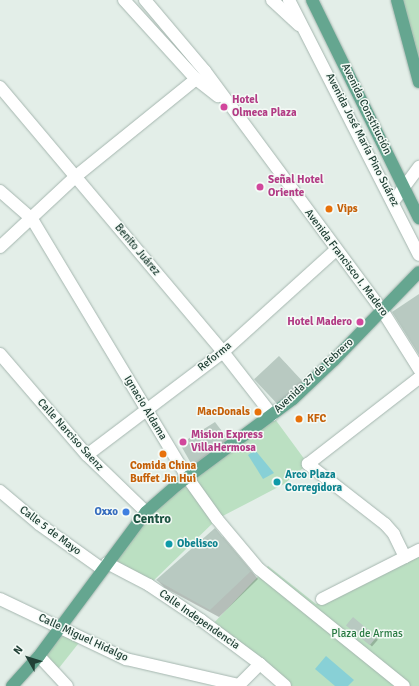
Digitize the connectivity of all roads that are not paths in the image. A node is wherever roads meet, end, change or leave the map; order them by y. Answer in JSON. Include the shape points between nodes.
{"nodes":[{"id":1,"x":124,"y":0,"type":"edge"},
{"id":2,"x":145,"y":0,"type":"edge"},
{"id":3,"x":272,"y":0,"type":"edge"},
{"id":4,"x":290,"y":0,"type":"edge"},
{"id":5,"x":312,"y":0,"type":"edge"},
{"id":6,"x":397,"y":0,"type":"edge"},
{"id":7,"x":301,"y":27,"type":"junction"},
{"id":8,"x":196,"y":79,"type":"junction"},
{"id":9,"x":419,"y":82,"type":"edge"},
{"id":10,"x":0,"y":87,"type":"edge"},
{"id":11,"x":227,"y":103,"type":"junction"},
{"id":12,"x":419,"y":167,"type":"edge"},
{"id":13,"x":75,"y":177,"type":"junction"},
{"id":14,"x":405,"y":189,"type":"junction"},
{"id":15,"x":0,"y":191,"type":"edge"},
{"id":16,"x":393,"y":202,"type":"junction"},
{"id":17,"x":419,"y":218,"type":"edge"},
{"id":18,"x":32,"y":220,"type":"junction"},
{"id":19,"x":0,"y":247,"type":"edge"},
{"id":20,"x":336,"y":250,"type":"junction"},
{"id":21,"x":419,"y":255,"type":"edge"},
{"id":22,"x":419,"y":272,"type":"edge"},
{"id":23,"x":382,"y":310,"type":"junction"},
{"id":24,"x":223,"y":352,"type":"junction"},
{"id":25,"x":0,"y":354,"type":"edge"},
{"id":26,"x":419,"y":369,"type":"edge"},
{"id":27,"x":419,"y":378,"type":"edge"},
{"id":28,"x":147,"y":410,"type":"junction"},
{"id":29,"x":272,"y":414,"type":"junction"},
{"id":30,"x":87,"y":455,"type":"junction"},
{"id":31,"x":187,"y":478,"type":"junction"},
{"id":32,"x":0,"y":491,"type":"edge"},
{"id":33,"x":146,"y":512,"type":"junction"},
{"id":34,"x":419,"y":550,"type":"edge"},
{"id":35,"x":405,"y":557,"type":"junction"},
{"id":36,"x":105,"y":566,"type":"junction"},
{"id":37,"x":0,"y":599,"type":"edge"},
{"id":38,"x":322,"y":600,"type":"dead end"},
{"id":39,"x":60,"y":627,"type":"junction"},
{"id":40,"x":39,"y":656,"type":"junction"},
{"id":41,"x":260,"y":664,"type":"junction"},
{"id":42,"x":12,"y":686,"type":"edge"},
{"id":43,"x":68,"y":686,"type":"edge"},
{"id":44,"x":239,"y":686,"type":"edge"},
{"id":45,"x":285,"y":686,"type":"edge"},
{"id":46,"x":404,"y":686,"type":"edge"}],
"edges":[{"from":1,"to":8,"type":"street","name":"Avenida Francisco I. Madero"},
{"from":2,"to":11,"type":"street","name":"Avenida Francisco I. Madero","via":[[205,71]]},
{"from":3,"to":7,"type":"street","name":"Avenida José María Pino Suárez"},
{"from":4,"to":7,"type":"street","name":"Avenida José María Pino Suárez"},
{"from":5,"to":14,"type":"main road","name":"Avenida Constitución"},
{"from":6,"to":9,"type":"main road"},
{"from":7,"to":16,"type":"street","name":"Avenida José María Pino Suárez","via":[[333,81]]},
{"from":8,"to":11,"type":"street","name":"Avenida Francisco I. Madero"},
{"from":8,"to":13,"type":"street"},
{"from":10,"to":13,"type":"street","name":"Benito Juárez"},
{"from":11,"to":20,"type":"street","name":"Avenida Francisco I. Madero"},
{"from":12,"to":14,"type":"street"},
{"from":13,"to":18,"type":"street"},
{"from":13,"to":24,"type":"street","name":"Benito Juárez"},
{"from":14,"to":16,"type":"street"},
{"from":14,"to":17,"type":"main road","name":"Avenida Constitución"},
{"from":15,"to":18,"type":"street","name":"Ignacio Aldama"},
{"from":16,"to":21,"type":"street","name":"Avenida José María Pino Suárez"},
{"from":18,"to":19,"type":"street"},
{"from":18,"to":28,"type":"street","name":"Ignacio Aldama"},
{"from":20,"to":23,"type":"street","name":"Avenida Francisco I. Madero"},
{"from":20,"to":24,"type":"street","name":"Reforma"},
{"from":22,"to":23,"type":"main road","name":"Avenida 27 de Febrero"},
{"from":23,"to":26,"type":"street","name":"Avenida Francisco I. Madero"},
{"from":23,"to":29,"type":"main road","name":"Avenida 27 de Febrero","via":[[334,360]]},
{"from":24,"to":28,"type":"street","name":"Reforma"},
{"from":24,"to":29,"type":"street","name":"Benito Juárez"},
{"from":25,"to":30,"type":"street","name":"Calle Narciso Saenz"},
{"from":27,"to":35,"type":"street","via":[[308,464],[385,524],[394,534]]},
{"from":28,"to":30,"type":"street","name":"Reforma"},
{"from":28,"to":31,"type":"street","name":"Ignacio Aldama"},
{"from":29,"to":31,"type":"main road","name":"Avenida 27 de Febrero"},
{"from":30,"to":33,"type":"street","name":"Calle Narciso Saenz"},
{"from":31,"to":33,"type":"main road","name":"Avenida 27 de Febrero"},
{"from":31,"to":46,"type":"street","name":"Ignacio Aldama","via":[[259,569]]},
{"from":32,"to":36,"type":"street","name":"Calle 5 de Mayo","via":[[39,524]]},
{"from":33,"to":36,"type":"main road","name":"Avenida 27 de Febrero"},
{"from":34,"to":35,"type":"street"},
{"from":35,"to":38,"type":"street"},
{"from":36,"to":39,"type":"main road","name":"Avenida 27 de Febrero"},
{"from":36,"to":41,"type":"street","name":"Calle Independencia","via":[[149,585]]},
{"from":37,"to":39,"type":"street","name":"Calle Miguel Hidalgo"},
{"from":39,"to":40,"type":"main road","name":"Avenida 27 de Febrero"},
{"from":39,"to":44,"type":"street","name":"Calle Miguel Hidalgo","via":[[126,659]]},
{"from":40,"to":42,"type":"main road","name":"Avenida 27 de Febrero"},
{"from":40,"to":43,"type":"street"},
{"from":41,"to":44,"type":"street"},
{"from":41,"to":45,"type":"street","name":"Calle Independencia"}]}
